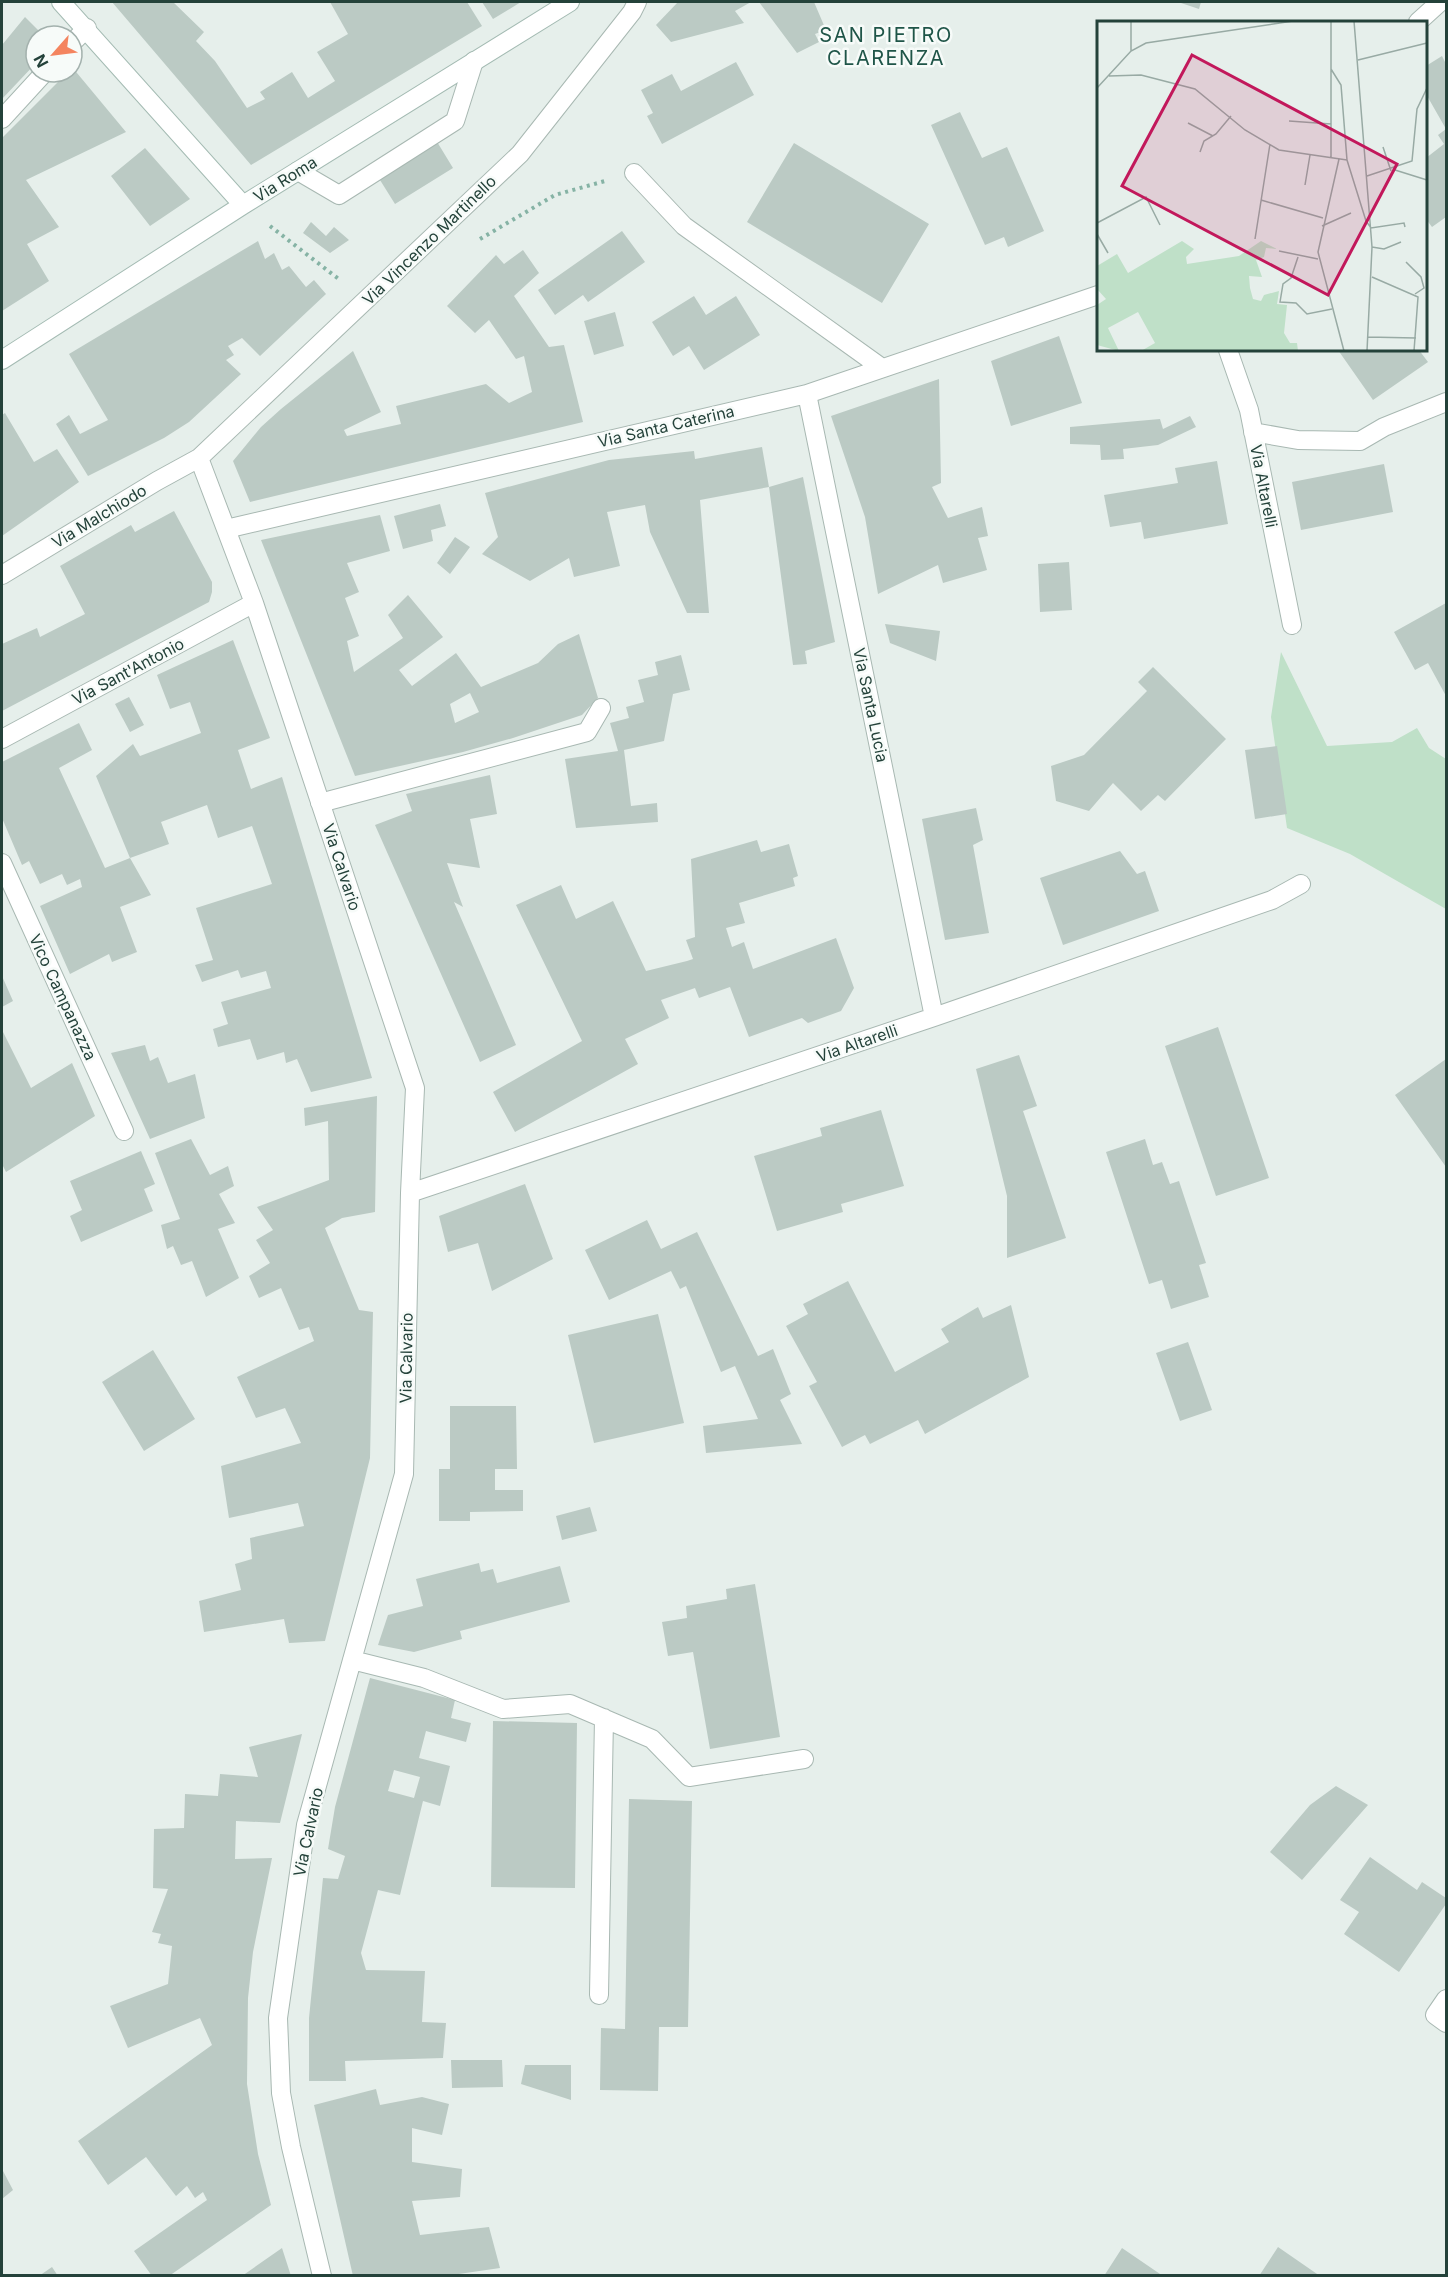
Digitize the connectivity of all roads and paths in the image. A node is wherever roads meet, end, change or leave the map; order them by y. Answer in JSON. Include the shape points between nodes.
{"nodes":[{"id":1,"x":61,"y":2,"type":"edge"},
{"id":2,"x":570,"y":2,"type":"edge"},
{"id":3,"x":638,"y":2,"type":"edge"},
{"id":4,"x":1440,"y":2,"type":"edge"},
{"id":5,"x":1419,"y":21,"type":"edge"},
{"id":6,"x":87,"y":28,"type":"junction"},
{"id":7,"x":84,"y":31,"type":"edge"},
{"id":8,"x":474,"y":61,"type":"junction"},
{"id":9,"x":34,"y":84,"type":"edge"},
{"id":10,"x":2,"y":119,"type":"edge"},
{"id":11,"x":298,"y":171,"type":"junction"},
{"id":12,"x":634,"y":173,"type":"joint"},
{"id":13,"x":243,"y":205,"type":"junction"},
{"id":14,"x":451,"y":219,"type":"junction"},
{"id":15,"x":1097,"y":295,"type":"edge"},
{"id":16,"x":367,"y":300,"type":"junction"},
{"id":17,"x":1228,"y":351,"type":"edge"},
{"id":18,"x":2,"y":360,"type":"edge"},
{"id":19,"x":882,"y":368,"type":"junction"},
{"id":20,"x":807,"y":394,"type":"junction"},
{"id":21,"x":1446,"y":402,"type":"edge"},
{"id":22,"x":1253,"y":432,"type":"junction"},
{"id":23,"x":199,"y":458,"type":"junction"},
{"id":24,"x":226,"y":529,"type":"junction"},
{"id":25,"x":2,"y":575,"type":"edge"},
{"id":26,"x":254,"y":603,"type":"junction"},
{"id":27,"x":1292,"y":626,"type":"dead end"},
{"id":28,"x":601,"y":708,"type":"dead end"},
{"id":29,"x":2,"y":739,"type":"edge"},
{"id":30,"x":320,"y":803,"type":"junction"},
{"id":31,"x":2,"y":863,"type":"edge"},
{"id":32,"x":1301,"y":884,"type":"dead end"},
{"id":33,"x":934,"y":1017,"type":"junction"},
{"id":34,"x":124,"y":1131,"type":"dead end"},
{"id":35,"x":410,"y":1193,"type":"junction"},
{"id":36,"x":352,"y":1660,"type":"junction"},
{"id":37,"x":604,"y":1718,"type":"junction"},
{"id":38,"x":804,"y":1759,"type":"dead end"},
{"id":39,"x":599,"y":1995,"type":"dead end"},
{"id":40,"x":1446,"y":1999,"type":"edge"},
{"id":41,"x":1446,"y":2023,"type":"edge"},
{"id":42,"x":322,"y":2276,"type":"edge"}],
"edges":[{"from":1,"to":6,"type":"street"},
{"from":2,"to":8,"type":"street","name":"Via Roma"},
{"from":3,"to":14,"type":"street","name":"Via Vincenzo Martinello","via":[[520,154]]},
{"from":4,"to":5,"type":"street"},
{"from":6,"to":7,"type":"street"},
{"from":6,"to":13,"type":"street"},
{"from":8,"to":11,"type":"street","name":"Via Roma"},
{"from":8,"to":11,"type":"street","via":[[455,121],[339,195]]},
{"from":9,"to":10,"type":"street"},
{"from":11,"to":13,"type":"street","name":"Via Roma"},
{"from":12,"to":14,"type":"path","via":[[555,195],[474,242]]},
{"from":12,"to":19,"type":"street","via":[[684,226]]},
{"from":13,"to":16,"type":"path"},
{"from":13,"to":18,"type":"street","name":"Via Roma"},
{"from":14,"to":16,"type":"street","name":"Via Vincenzo Martinello"},
{"from":15,"to":19,"type":"street","name":"Via Santa Caterina"},
{"from":16,"to":23,"type":"street","name":"Via Vincenzo Martinello"},
{"from":17,"to":22,"type":"street","name":"Via Altarelli"},
{"from":19,"to":20,"type":"street","name":"Via Santa Caterina"},
{"from":20,"to":24,"type":"street","name":"Via Santa Caterina"},
{"from":20,"to":33,"type":"street","name":"Via Santa Lucia"},
{"from":21,"to":22,"type":"street","via":[[1360,441],[1298,440]]},
{"from":22,"to":27,"type":"street","name":"Via Altarelli"},
{"from":23,"to":24,"type":"street","name":"Via Calvario"},
{"from":23,"to":25,"type":"street","name":"Via Malchiodo"},
{"from":24,"to":26,"type":"street","name":"Via Calvario"},
{"from":26,"to":29,"type":"street","name":"Via Sant'Antonio"},
{"from":26,"to":30,"type":"street","name":"Via Calvario"},
{"from":28,"to":30,"type":"street","via":[[586,732]]},
{"from":30,"to":35,"type":"street","name":"Via Calvario","via":[[415,1088]]},
{"from":31,"to":34,"type":"street","name":"Vico Campanazza"},
{"from":32,"to":33,"type":"street","name":"Via Altarelli","via":[[1272,900]]},
{"from":33,"to":35,"type":"street","name":"Via Altarelli"},
{"from":35,"to":36,"type":"street","name":"Via Calvario","via":[[404,1474]]},
{"from":36,"to":37,"type":"street","via":[[424,1677],[502,1709],[570,1704]]},
{"from":36,"to":42,"type":"street","name":"Via Calvario","via":[[306,1825],[278,2018],[281,2093]]},
{"from":37,"to":38,"type":"street","via":[[652,1739],[689,1777]]},
{"from":37,"to":39,"type":"street"},
{"from":40,"to":41,"type":"street","via":[[1435,2015]]}]}
